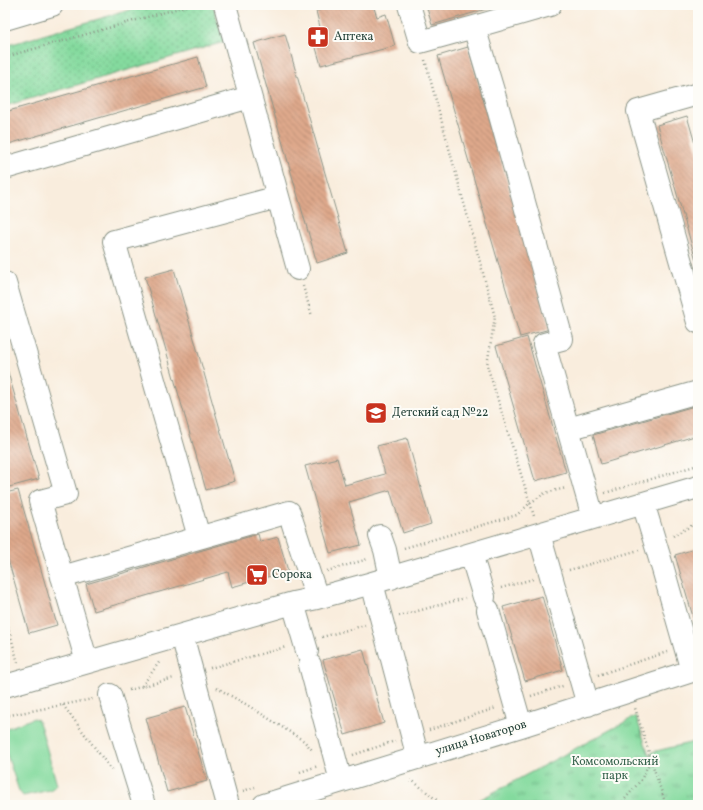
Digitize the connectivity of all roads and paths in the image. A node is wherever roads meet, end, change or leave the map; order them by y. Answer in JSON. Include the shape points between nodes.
{"nodes":[{"id":1,"x":52,"y":5,"type":"edge"},
{"id":2,"x":190,"y":5,"type":"edge"},
{"id":3,"x":225,"y":5,"type":"edge"},
{"id":4,"x":409,"y":5,"type":"edge"},
{"id":5,"x":550,"y":5,"type":"edge"},
{"id":6,"x":5,"y":19,"type":"edge"},
{"id":7,"x":474,"y":27,"type":"junction"},
{"id":8,"x":420,"y":42,"type":"junction"},
{"id":9,"x":5,"y":57,"type":"edge"},
{"id":10,"x":698,"y":94,"type":"edge"},
{"id":11,"x":250,"y":97,"type":"junction"},
{"id":12,"x":5,"y":168,"type":"edge"},
{"id":13,"x":278,"y":197,"type":"junction"},
{"id":14,"x":298,"y":269,"type":"joint"},
{"id":15,"x":5,"y":283,"type":"edge"},
{"id":16,"x":312,"y":316,"type":"dead end"},
{"id":17,"x":698,"y":322,"type":"edge"},
{"id":18,"x":698,"y":392,"type":"edge"},
{"id":19,"x":568,"y":429,"type":"junction"},
{"id":20,"x":698,"y":465,"type":"edge"},
{"id":21,"x":698,"y":487,"type":"edge"},
{"id":22,"x":643,"y":503,"type":"junction"},
{"id":23,"x":530,"y":504,"type":"junction"},
{"id":24,"x":590,"y":508,"type":"junction"},
{"id":25,"x":698,"y":522,"type":"edge"},
{"id":26,"x":539,"y":534,"type":"junction"},
{"id":27,"x":199,"y":537,"type":"junction"},
{"id":28,"x":383,"y":545,"type":"junction"},
{"id":29,"x":656,"y":546,"type":"junction"},
{"id":30,"x":471,"y":554,"type":"junction"},
{"id":31,"x":309,"y":576,"type":"junction"},
{"id":32,"x":62,"y":577,"type":"junction"},
{"id":33,"x":381,"y":580,"type":"junction"},
{"id":34,"x":317,"y":598,"type":"junction"},
{"id":35,"x":293,"y":603,"type":"junction"},
{"id":36,"x":5,"y":615,"type":"edge"},
{"id":37,"x":182,"y":635,"type":"junction"},
{"id":38,"x":685,"y":646,"type":"junction"},
{"id":39,"x":87,"y":662,"type":"junction"},
{"id":40,"x":622,"y":667,"type":"junction"},
{"id":41,"x":695,"y":670,"type":"edge"},
{"id":42,"x":192,"y":673,"type":"junction"},
{"id":43,"x":581,"y":680,"type":"junction"},
{"id":44,"x":14,"y":684,"type":"edge"},
{"id":45,"x":629,"y":691,"type":"junction"},
{"id":46,"x":110,"y":696,"type":"joint"},
{"id":47,"x":514,"y":702,"type":"junction"},
{"id":48,"x":64,"y":705,"type":"junction"},
{"id":49,"x":588,"y":705,"type":"junction"},
{"id":50,"x":5,"y":716,"type":"edge"},
{"id":51,"x":521,"y":726,"type":"junction"},
{"id":52,"x":412,"y":736,"type":"junction"},
{"id":53,"x":418,"y":758,"type":"junction"},
{"id":54,"x":651,"y":759,"type":"junction"},
{"id":55,"x":334,"y":768,"type":"junction"},
{"id":56,"x":297,"y":773,"type":"dead end"},
{"id":57,"x":114,"y":774,"type":"dead end"},
{"id":58,"x":262,"y":795,"type":"edge"},
{"id":59,"x":227,"y":801,"type":"edge"},
{"id":60,"x":144,"y":805,"type":"edge"},
{"id":61,"x":200,"y":805,"type":"edge"},
{"id":62,"x":620,"y":805,"type":"edge"},
{"id":63,"x":666,"y":805,"type":"edge"}],
"edges":[{"from":1,"to":6,"type":"street"},
{"from":2,"to":9,"type":"path"},
{"from":3,"to":11,"type":"street"},
{"from":4,"to":8,"type":"street"},
{"from":5,"to":7,"type":"street"},
{"from":7,"to":8,"type":"street"},
{"from":7,"to":19,"type":"street","via":[[562,339],[544,344]]},
{"from":8,"to":23,"type":"path","via":[[495,317],[487,365]]},
{"from":10,"to":17,"type":"street","via":[[638,111]]},
{"from":11,"to":12,"type":"street"},
{"from":11,"to":13,"type":"street"},
{"from":13,"to":14,"type":"street"},
{"from":13,"to":27,"type":"street","via":[[114,241]]},
{"from":14,"to":16,"type":"path"},
{"from":15,"to":32,"type":"street","via":[[66,494],[40,501]]},
{"from":18,"to":19,"type":"street"},
{"from":19,"to":24,"type":"street"},
{"from":20,"to":24,"type":"path"},
{"from":21,"to":22,"type":"street"},
{"from":22,"to":24,"type":"street"},
{"from":22,"to":29,"type":"street"},
{"from":23,"to":24,"type":"path","via":[[545,492],[577,486]]},
{"from":23,"to":26,"type":"path"},
{"from":23,"to":28,"type":"path","via":[[517,515]]},
{"from":24,"to":26,"type":"street"},
{"from":25,"to":29,"type":"path"},
{"from":26,"to":30,"type":"street"},
{"from":26,"to":43,"type":"street"},
{"from":27,"to":31,"type":"street","via":[[289,512]]},
{"from":27,"to":32,"type":"street"},
{"from":28,"to":31,"type":"path"},
{"from":28,"to":33,"type":"street"},
{"from":29,"to":38,"type":"street"},
{"from":30,"to":33,"type":"street"},
{"from":30,"to":47,"type":"street"},
{"from":31,"to":34,"type":"street"},
{"from":32,"to":39,"type":"street"},
{"from":33,"to":34,"type":"street"},
{"from":33,"to":52,"type":"street"},
{"from":34,"to":35,"type":"street"},
{"from":35,"to":37,"type":"street"},
{"from":35,"to":55,"type":"street","via":[[309,658]]},
{"from":36,"to":44,"type":"path"},
{"from":37,"to":39,"type":"street"},
{"from":37,"to":42,"type":"street"},
{"from":38,"to":40,"type":"path"},
{"from":38,"to":41,"type":"street"},
{"from":39,"to":44,"type":"street"},
{"from":40,"to":43,"type":"path"},
{"from":40,"to":45,"type":"path"},
{"from":41,"to":45,"type":"street","name":"улица Новаторов"},
{"from":42,"to":55,"type":"path","via":[[304,741]]},
{"from":42,"to":59,"type":"street"},
{"from":43,"to":47,"type":"path"},
{"from":43,"to":49,"type":"street"},
{"from":45,"to":49,"type":"street","name":"улица Новаторов"},
{"from":45,"to":54,"type":"path"},
{"from":46,"to":48,"type":"path"},
{"from":46,"to":60,"type":"street"},
{"from":47,"to":51,"type":"street"},
{"from":47,"to":52,"type":"path"},
{"from":48,"to":50,"type":"path"},
{"from":48,"to":57,"type":"path"},
{"from":49,"to":51,"type":"street","name":"улица Новаторов"},
{"from":51,"to":53,"type":"street","name":"улица Новаторов"},
{"from":52,"to":53,"type":"street"},
{"from":52,"to":55,"type":"path"},
{"from":53,"to":55,"type":"street","name":"улица Новаторов"},
{"from":54,"to":62,"type":"path","via":[[640,780]]},
{"from":54,"to":63,"type":"path"},
{"from":55,"to":56,"type":"path"},
{"from":55,"to":58,"type":"street","name":"улица Новаторов"},
{"from":58,"to":59,"type":"path"},
{"from":59,"to":61,"type":"path"}]}
